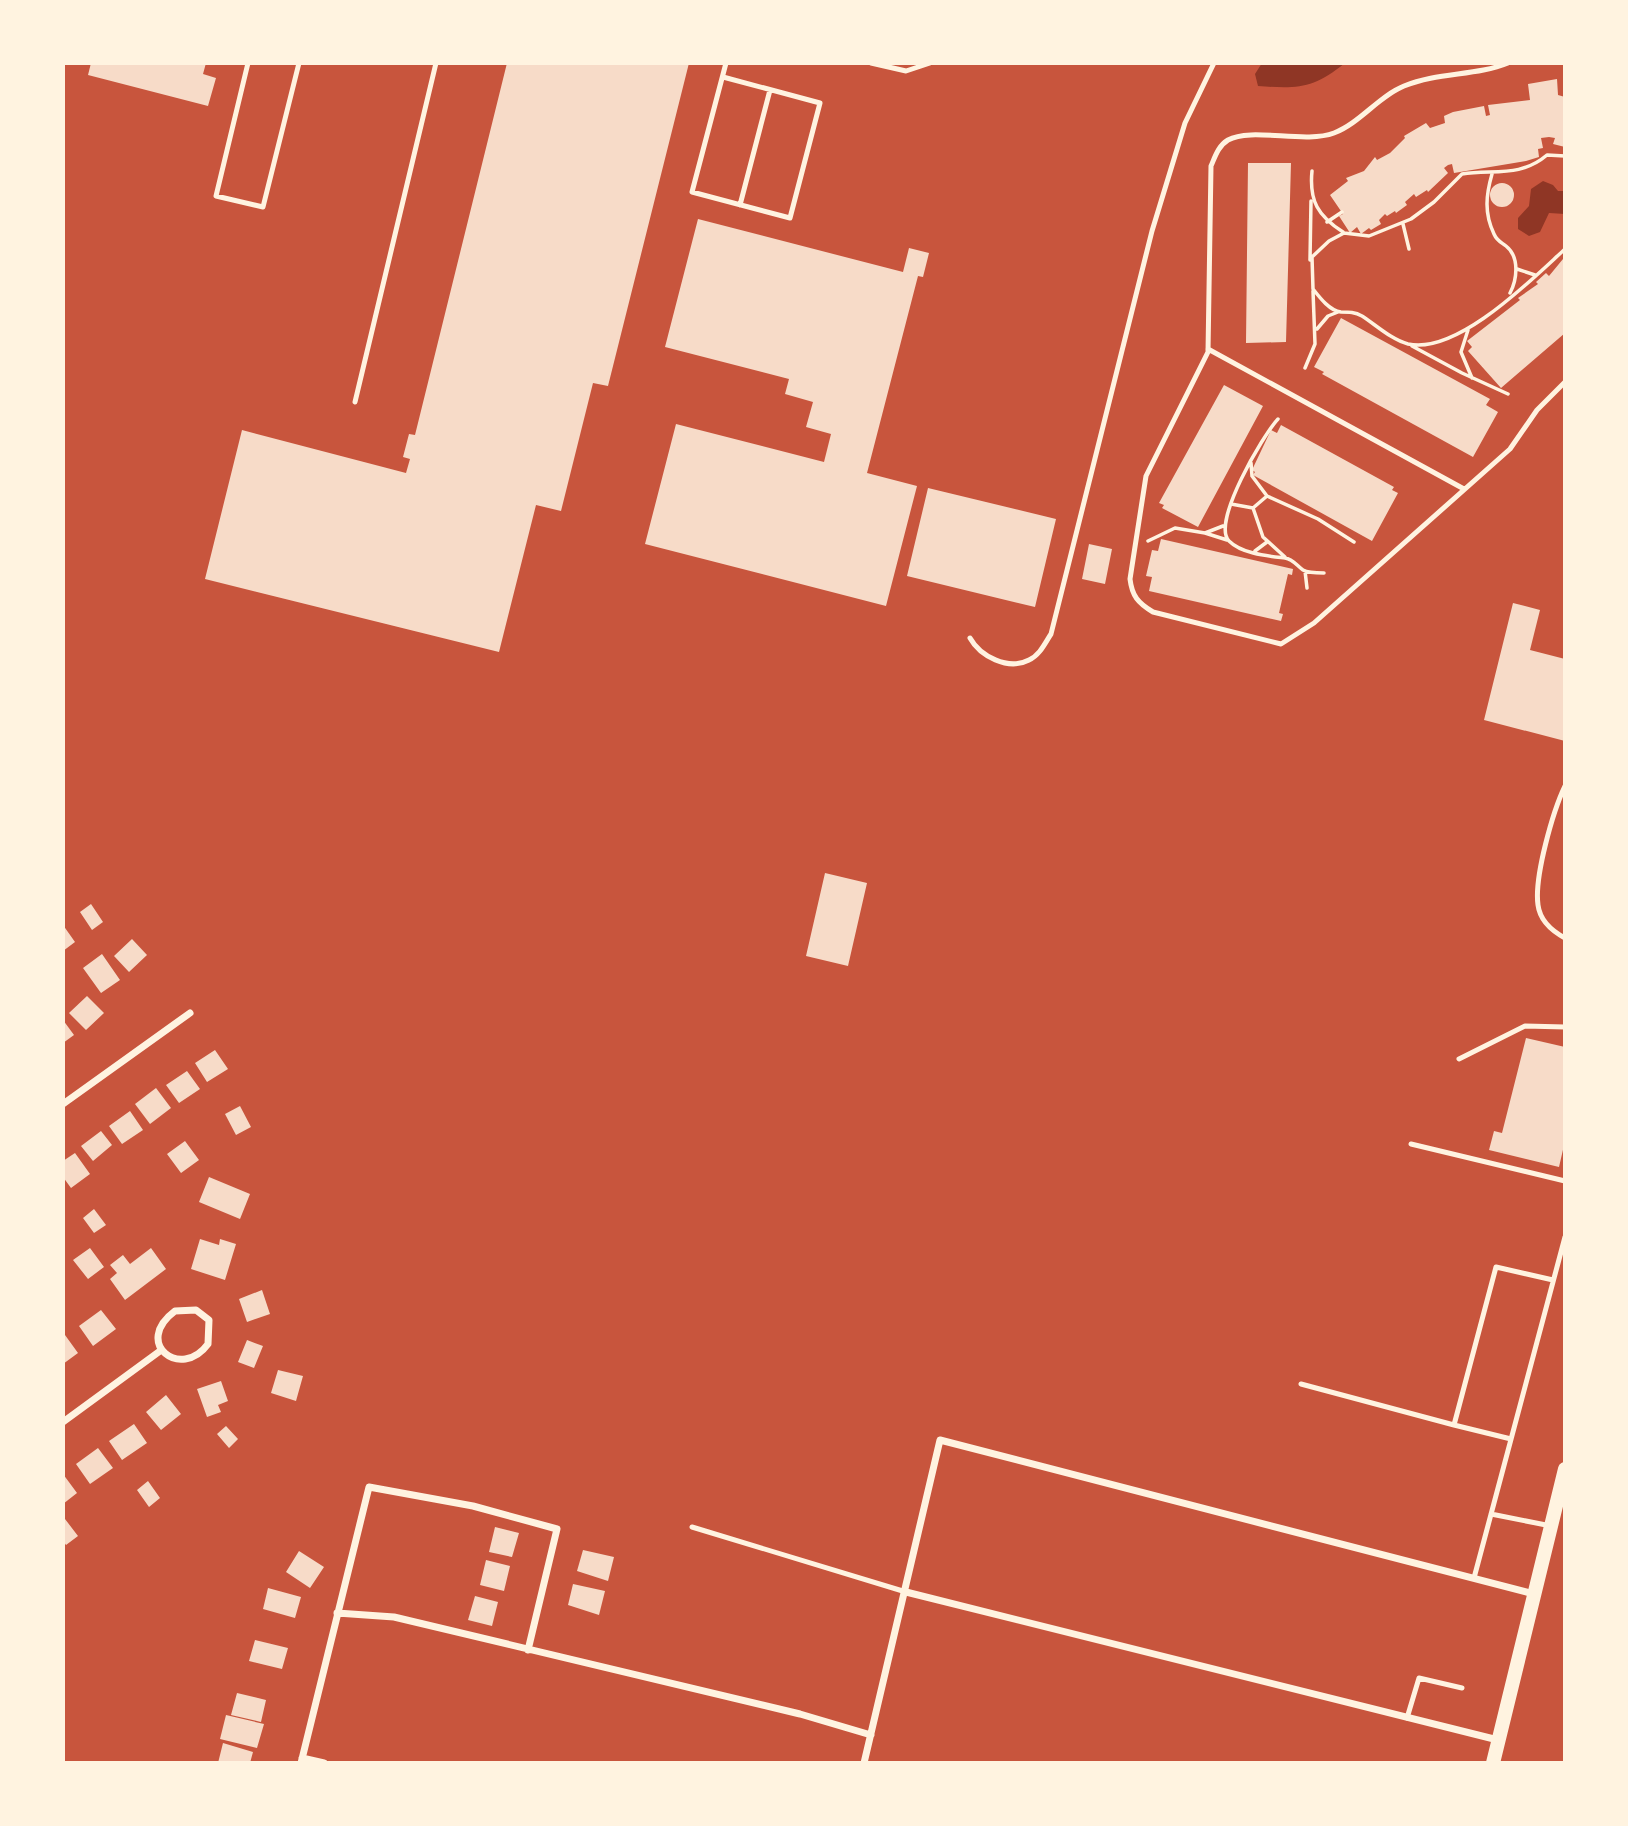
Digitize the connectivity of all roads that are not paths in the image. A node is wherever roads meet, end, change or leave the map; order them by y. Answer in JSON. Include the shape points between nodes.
{"nodes":[{"id":1,"x":248,"y":63,"type":"edge"},
{"id":2,"x":299,"y":63,"type":"edge"},
{"id":3,"x":436,"y":63,"type":"edge"},
{"id":4,"x":726,"y":63,"type":"edge"},
{"id":5,"x":871,"y":63,"type":"edge"},
{"id":6,"x":930,"y":63,"type":"edge"},
{"id":7,"x":1214,"y":63,"type":"edge"},
{"id":8,"x":1508,"y":63,"type":"edge"},
{"id":9,"x":723,"y":77,"type":"junction"},
{"id":10,"x":770,"y":90,"type":"junction"},
{"id":11,"x":740,"y":205,"type":"junction"},
{"id":12,"x":1208,"y":349,"type":"junction"},
{"id":13,"x":1565,"y":382,"type":"edge"},
{"id":14,"x":355,"y":402,"type":"dead end"},
{"id":15,"x":1464,"y":489,"type":"junction"},
{"id":16,"x":970,"y":638,"type":"dead end"},
{"id":17,"x":1565,"y":786,"type":"edge"},
{"id":18,"x":1565,"y":938,"type":"edge"},
{"id":19,"x":190,"y":1013,"type":"dead end"},
{"id":20,"x":1565,"y":1027,"type":"edge"},
{"id":21,"x":1459,"y":1059,"type":"dead end"},
{"id":22,"x":63,"y":1104,"type":"edge"},
{"id":23,"x":1411,"y":1144,"type":"dead end"},
{"id":24,"x":1565,"y":1181,"type":"edge"},
{"id":25,"x":1565,"y":1237,"type":"edge"},
{"id":26,"x":1553,"y":1280,"type":"junction"},
{"id":27,"x":160,"y":1351,"type":"junction"},
{"id":28,"x":1301,"y":1384,"type":"dead end"},
{"id":29,"x":63,"y":1422,"type":"edge"},
{"id":30,"x":1454,"y":1425,"type":"junction"},
{"id":31,"x":1511,"y":1439,"type":"junction"},
{"id":32,"x":1565,"y":1469,"type":"edge"},
{"id":33,"x":1491,"y":1514,"type":"junction"},
{"id":34,"x":1551,"y":1526,"type":"junction"},
{"id":35,"x":692,"y":1527,"type":"dead end"},
{"id":36,"x":1474,"y":1578,"type":"junction"},
{"id":37,"x":906,"y":1592,"type":"junction"},
{"id":38,"x":1534,"y":1594,"type":"junction"},
{"id":39,"x":337,"y":1614,"type":"junction"},
{"id":40,"x":528,"y":1650,"type":"junction"},
{"id":41,"x":1462,"y":1688,"type":"dead end"},
{"id":42,"x":1407,"y":1718,"type":"junction"},
{"id":43,"x":871,"y":1735,"type":"junction"},
{"id":44,"x":1498,"y":1740,"type":"junction"},
{"id":45,"x":301,"y":1760,"type":"edge"},
{"id":46,"x":324,"y":1763,"type":"edge"},
{"id":47,"x":864,"y":1763,"type":"edge"},
{"id":48,"x":1493,"y":1763,"type":"edge"}],
"edges":[{"from":1,"to":2,"type":"lane","via":[[216,196],[263,207]]},
{"from":3,"to":14,"type":"lane"},
{"from":4,"to":9,"type":"lane"},
{"from":5,"to":6,"type":"lane","via":[[906,71]]},
{"from":7,"to":16,"type":"lane","via":[[1185,123],[1152,231],[1051,634],[1028,661],[1011,663],[977,651]]},
{"from":8,"to":12,"type":"lane","via":[[1401,87],[1333,133],[1228,140],[1211,166]]},
{"from":9,"to":10,"type":"lane"},
{"from":9,"to":11,"type":"lane","via":[[692,192]]},
{"from":10,"to":11,"type":"lane"},
{"from":10,"to":11,"type":"lane","via":[[820,103],[790,218]]},
{"from":12,"to":15,"type":"lane"},
{"from":12,"to":15,"type":"lane","via":[[1146,477],[1130,579],[1138,603],[1153,612],[1281,644],[1314,623]]},
{"from":13,"to":15,"type":"lane","via":[[1537,410],[1510,449]]},
{"from":17,"to":18,"type":"lane","via":[[1550,832],[1538,906],[1550,930]]},
{"from":19,"to":22,"type":"street"},
{"from":20,"to":21,"type":"lane","via":[[1525,1026]]},
{"from":23,"to":24,"type":"lane"},
{"from":25,"to":26,"type":"lane"},
{"from":26,"to":30,"type":"lane","via":[[1496,1267]]},
{"from":26,"to":31,"type":"lane"},
{"from":27,"to":27,"type":"street","via":[[180,1359],[203,1350],[210,1336],[206,1315],[185,1309],[168,1316],[159,1332]]},
{"from":27,"to":29,"type":"street"},
{"from":28,"to":30,"type":"lane"},
{"from":30,"to":31,"type":"lane"},
{"from":31,"to":33,"type":"lane"},
{"from":32,"to":34,"type":"main road"},
{"from":33,"to":34,"type":"lane"},
{"from":33,"to":36,"type":"lane"},
{"from":34,"to":38,"type":"main road"},
{"from":35,"to":37,"type":"lane"},
{"from":36,"to":37,"type":"street","via":[[940,1440]]},
{"from":36,"to":38,"type":"street"},
{"from":37,"to":42,"type":"street"},
{"from":37,"to":43,"type":"street"},
{"from":38,"to":44,"type":"main road"},
{"from":39,"to":40,"type":"street","via":[[394,1617]]},
{"from":39,"to":40,"type":"street","via":[[369,1487],[473,1506],[557,1529]]},
{"from":39,"to":45,"type":"street"},
{"from":40,"to":43,"type":"street"},
{"from":41,"to":42,"type":"lane","via":[[1419,1678]]},
{"from":42,"to":44,"type":"street"},
{"from":43,"to":47,"type":"street"},
{"from":44,"to":48,"type":"main road"},
{"from":45,"to":46,"type":"street"}]}
